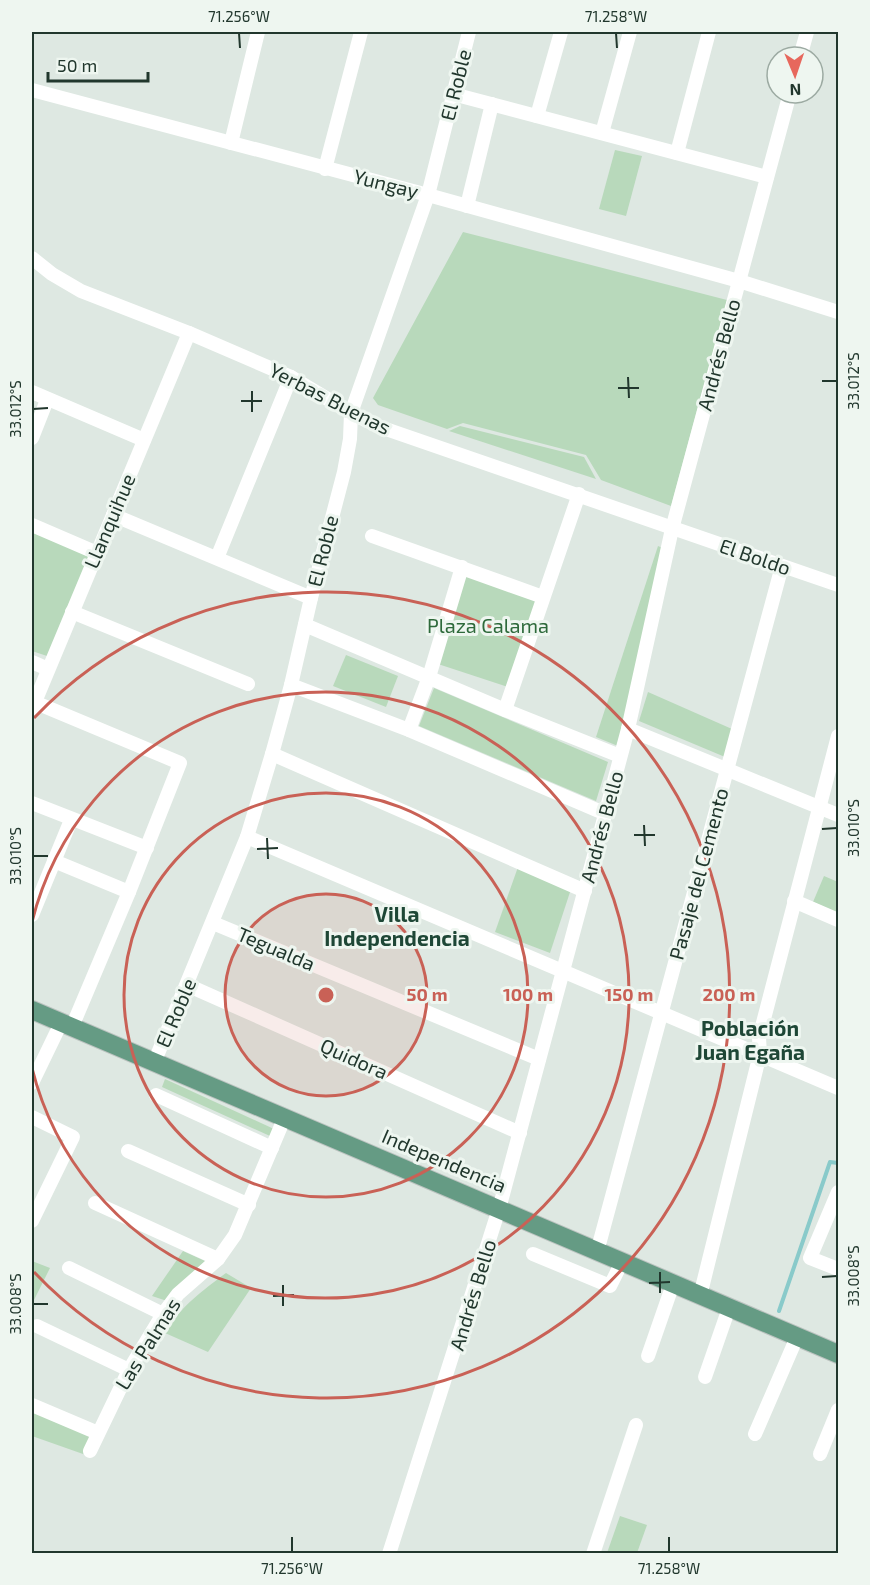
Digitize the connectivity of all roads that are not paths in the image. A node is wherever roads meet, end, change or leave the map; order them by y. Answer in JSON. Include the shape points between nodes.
{"nodes":[{"id":1,"x":258,"y":32,"type":"edge"},
{"id":2,"x":361,"y":32,"type":"edge"},
{"id":3,"x":469,"y":32,"type":"edge"},
{"id":4,"x":561,"y":32,"type":"edge"},
{"id":5,"x":630,"y":32,"type":"edge"},
{"id":6,"x":709,"y":32,"type":"edge"},
{"id":7,"x":32,"y":90,"type":"edge"},
{"id":8,"x":453,"y":94,"type":"junction"},
{"id":9,"x":492,"y":104,"type":"junction"},
{"id":10,"x":787,"y":105,"type":"edge"},
{"id":11,"x":537,"y":116,"type":"junction"},
{"id":12,"x":602,"y":133,"type":"junction"},
{"id":13,"x":231,"y":143,"type":"junction"},
{"id":14,"x":677,"y":153,"type":"junction"},
{"id":15,"x":325,"y":169,"type":"junction"},
{"id":16,"x":767,"y":177,"type":"junction"},
{"id":17,"x":428,"y":195,"type":"junction"},
{"id":18,"x":467,"y":206,"type":"junction"},
{"id":19,"x":32,"y":258,"type":"edge"},
{"id":20,"x":739,"y":281,"type":"junction"},
{"id":21,"x":838,"y":312,"type":"edge"},
{"id":22,"x":189,"y":333,"type":"junction"},
{"id":23,"x":291,"y":377,"type":"junction"},
{"id":24,"x":32,"y":392,"type":"edge"},
{"id":25,"x":47,"y":400,"type":"junction"},
{"id":26,"x":351,"y":413,"type":"junction"},
{"id":27,"x":32,"y":438,"type":"edge"},
{"id":28,"x":144,"y":440,"type":"junction"},
{"id":29,"x":579,"y":494,"type":"junction"},
{"id":30,"x":113,"y":515,"type":"junction"},
{"id":31,"x":32,"y":525,"type":"edge"},
{"id":32,"x":672,"y":529,"type":"junction"},
{"id":33,"x":372,"y":536,"type":"dead end"},
{"id":34,"x":97,"y":553,"type":"junction"},
{"id":35,"x":217,"y":558,"type":"junction"},
{"id":36,"x":782,"y":566,"type":"junction"},
{"id":37,"x":462,"y":567,"type":"junction"},
{"id":38,"x":838,"y":585,"type":"edge"},
{"id":39,"x":543,"y":597,"type":"junction"},
{"id":40,"x":311,"y":598,"type":"junction"},
{"id":41,"x":72,"y":612,"type":"junction"},
{"id":42,"x":305,"y":625,"type":"junction"},
{"id":43,"x":32,"y":662,"type":"edge"},
{"id":44,"x":48,"y":669,"type":"junction"},
{"id":45,"x":429,"y":677,"type":"junction"},
{"id":46,"x":248,"y":684,"type":"dead end"},
{"id":47,"x":291,"y":685,"type":"junction"},
{"id":48,"x":33,"y":706,"type":"edge"},
{"id":49,"x":505,"y":710,"type":"junction"},
{"id":50,"x":628,"y":729,"type":"junction"},
{"id":51,"x":409,"y":730,"type":"junction"},
{"id":52,"x":838,"y":736,"type":"edge"},
{"id":53,"x":272,"y":754,"type":"junction"},
{"id":54,"x":620,"y":756,"type":"junction"},
{"id":55,"x":727,"y":769,"type":"junction"},
{"id":56,"x":32,"y":803,"type":"edge"},
{"id":57,"x":819,"y":807,"type":"junction"},
{"id":58,"x":606,"y":814,"type":"junction"},
{"id":59,"x":838,"y":815,"type":"edge"},
{"id":60,"x":70,"y":820,"type":"junction"},
{"id":61,"x":247,"y":837,"type":"junction"},
{"id":62,"x":147,"y":848,"type":"junction"},
{"id":63,"x":54,"y":861,"type":"junction"},
{"id":64,"x":585,"y":891,"type":"junction"},
{"id":65,"x":129,"y":892,"type":"junction"},
{"id":66,"x":794,"y":901,"type":"junction"},
{"id":67,"x":32,"y":915,"type":"edge"},
{"id":68,"x":838,"y":920,"type":"edge"},
{"id":69,"x":213,"y":923,"type":"junction"},
{"id":70,"x":563,"y":971,"type":"junction"},
{"id":71,"x":187,"y":985,"type":"junction"},
{"id":72,"x":32,"y":1010,"type":"edge"},
{"id":73,"x":661,"y":1014,"type":"junction"},
{"id":74,"x":66,"y":1025,"type":"junction"},
{"id":75,"x":760,"y":1054,"type":"junction"},
{"id":76,"x":540,"y":1059,"type":"junction"},
{"id":77,"x":154,"y":1063,"type":"junction"},
{"id":78,"x":32,"y":1083,"type":"edge"},
{"id":79,"x":838,"y":1088,"type":"edge"},
{"id":80,"x":156,"y":1095,"type":"dead end"},
{"id":81,"x":32,"y":1117,"type":"edge"},
{"id":82,"x":285,"y":1119,"type":"junction"},
{"id":83,"x":520,"y":1133,"type":"junction"},
{"id":84,"x":272,"y":1148,"type":"junction"},
{"id":85,"x":128,"y":1151,"type":"dead end"},
{"id":86,"x":838,"y":1192,"type":"edge"},
{"id":87,"x":95,"y":1203,"type":"dead end"},
{"id":88,"x":249,"y":1205,"type":"junction"},
{"id":89,"x":499,"y":1209,"type":"junction"},
{"id":90,"x":32,"y":1221,"type":"edge"},
{"id":91,"x":597,"y":1252,"type":"junction"},
{"id":92,"x":533,"y":1254,"type":"dead end"},
{"id":93,"x":218,"y":1259,"type":"junction"},
{"id":94,"x":622,"y":1262,"type":"junction"},
{"id":95,"x":69,"y":1268,"type":"dead end"},
{"id":96,"x":838,"y":1269,"type":"edge"},
{"id":97,"x":673,"y":1284,"type":"junction"},
{"id":98,"x":700,"y":1296,"type":"junction"},
{"id":99,"x":729,"y":1308,"type":"junction"},
{"id":100,"x":162,"y":1314,"type":"junction"},
{"id":101,"x":37,"y":1326,"type":"dead end"},
{"id":102,"x":797,"y":1337,"type":"junction"},
{"id":103,"x":838,"y":1354,"type":"edge"},
{"id":104,"x":648,"y":1356,"type":"dead end"},
{"id":105,"x":129,"y":1370,"type":"junction"},
{"id":106,"x":705,"y":1377,"type":"dead end"},
{"id":107,"x":32,"y":1405,"type":"edge"},
{"id":108,"x":838,"y":1410,"type":"edge"},
{"id":109,"x":636,"y":1425,"type":"dead end"},
{"id":110,"x":98,"y":1433,"type":"junction"},
{"id":111,"x":755,"y":1434,"type":"dead end"},
{"id":112,"x":90,"y":1451,"type":"dead end"},
{"id":113,"x":820,"y":1454,"type":"dead end"},
{"id":114,"x":389,"y":1554,"type":"edge"},
{"id":115,"x":593,"y":1554,"type":"edge"}],
"edges":[{"from":1,"to":13,"type":"street"},
{"from":2,"to":15,"type":"street"},
{"from":3,"to":8,"type":"street","name":"El Roble"},
{"from":4,"to":11,"type":"street"},
{"from":5,"to":12,"type":"street"},
{"from":6,"to":14,"type":"street"},
{"from":7,"to":13,"type":"street","name":"Yungay"},
{"from":8,"to":9,"type":"street"},
{"from":8,"to":17,"type":"street","name":"El Roble"},
{"from":9,"to":11,"type":"street"},
{"from":9,"to":18,"type":"street","name":"El Roble"},
{"from":10,"to":16,"type":"street","name":"Andrés Bello"},
{"from":11,"to":12,"type":"street"},
{"from":12,"to":14,"type":"street"},
{"from":13,"to":15,"type":"street","name":"Yungay"},
{"from":14,"to":16,"type":"street"},
{"from":15,"to":17,"type":"street","name":"Yungay"},
{"from":16,"to":20,"type":"street","name":"Andrés Bello"},
{"from":17,"to":18,"type":"street","name":"Yungay"},
{"from":17,"to":26,"type":"street","name":"El Roble"},
{"from":18,"to":20,"type":"street","name":"Yungay"},
{"from":19,"to":22,"type":"street","name":"Yerbas Buenas","via":[[81,291]]},
{"from":20,"to":21,"type":"street","name":"Yungay"},
{"from":20,"to":32,"type":"street","name":"Andrés Bello"},
{"from":22,"to":23,"type":"street","name":"Yerbas Buenas"},
{"from":22,"to":28,"type":"street","name":"Llanquihue"},
{"from":23,"to":26,"type":"street","name":"Yerbas Buenas"},
{"from":23,"to":35,"type":"street"},
{"from":24,"to":25,"type":"street"},
{"from":25,"to":27,"type":"street"},
{"from":25,"to":28,"type":"street"},
{"from":26,"to":29,"type":"street","name":"Yerbas Buenas","via":[[380,427]]},
{"from":26,"to":40,"type":"street","name":"El Roble","via":[[344,471]]},
{"from":28,"to":30,"type":"street","name":"Llanquihue"},
{"from":29,"to":32,"type":"street","name":"Yerbas Buenas"},
{"from":29,"to":39,"type":"street"},
{"from":30,"to":34,"type":"street","name":"Llanquihue"},
{"from":30,"to":35,"type":"street"},
{"from":31,"to":34,"type":"street"},
{"from":32,"to":36,"type":"street","name":"El Boldo"},
{"from":32,"to":50,"type":"street","name":"Andrés Bello"},
{"from":33,"to":37,"type":"street"},
{"from":34,"to":41,"type":"street","name":"Llanquihue"},
{"from":35,"to":40,"type":"street"},
{"from":36,"to":38,"type":"street","name":"El Boldo"},
{"from":36,"to":55,"type":"street","name":"Pasaje del Cemento"},
{"from":37,"to":39,"type":"street"},
{"from":37,"to":45,"type":"street"},
{"from":39,"to":49,"type":"street"},
{"from":40,"to":42,"type":"street","name":"El Roble"},
{"from":41,"to":44,"type":"street","name":"Llanquihue"},
{"from":41,"to":46,"type":"street"},
{"from":42,"to":45,"type":"street"},
{"from":42,"to":47,"type":"street","name":"El Roble"},
{"from":43,"to":44,"type":"street"},
{"from":44,"to":48,"type":"street","name":"Llanquihue"},
{"from":45,"to":49,"type":"street"},
{"from":45,"to":51,"type":"street"},
{"from":47,"to":51,"type":"street"},
{"from":47,"to":53,"type":"street","name":"El Roble"},
{"from":48,"to":62,"type":"street","via":[[180,763]]},
{"from":49,"to":54,"type":"street"},
{"from":50,"to":54,"type":"street","name":"Andrés Bello"},
{"from":50,"to":55,"type":"street"},
{"from":51,"to":58,"type":"street"},
{"from":52,"to":57,"type":"street"},
{"from":53,"to":61,"type":"street","name":"El Roble"},
{"from":53,"to":64,"type":"street"},
{"from":54,"to":58,"type":"street","name":"Andrés Bello"},
{"from":55,"to":57,"type":"street"},
{"from":55,"to":73,"type":"street","name":"Pasaje del Cemento"},
{"from":56,"to":60,"type":"street"},
{"from":57,"to":59,"type":"street"},
{"from":57,"to":66,"type":"street"},
{"from":58,"to":64,"type":"street","name":"Andrés Bello"},
{"from":60,"to":62,"type":"street"},
{"from":60,"to":63,"type":"street"},
{"from":61,"to":69,"type":"street","name":"El Roble"},
{"from":61,"to":70,"type":"street"},
{"from":62,"to":65,"type":"street"},
{"from":63,"to":65,"type":"street"},
{"from":63,"to":67,"type":"street"},
{"from":64,"to":70,"type":"street","name":"Andrés Bello"},
{"from":65,"to":74,"type":"street"},
{"from":66,"to":68,"type":"street"},
{"from":66,"to":75,"type":"street","via":[[759,1038]]},
{"from":69,"to":71,"type":"street","name":"El Roble"},
{"from":69,"to":76,"type":"street","name":"Tegualda"},
{"from":70,"to":73,"type":"street"},
{"from":70,"to":76,"type":"street","name":"Andrés Bello"},
{"from":71,"to":77,"type":"street","name":"El Roble"},
{"from":71,"to":83,"type":"street","name":"Quidora"},
{"from":72,"to":74,"type":"main road","name":"Independencia"},
{"from":73,"to":75,"type":"street"},
{"from":73,"to":91,"type":"street","name":"Pasaje del Cemento"},
{"from":74,"to":77,"type":"main road","name":"Independencia"},
{"from":74,"to":78,"type":"street"},
{"from":75,"to":79,"type":"street"},
{"from":75,"to":98,"type":"street"},
{"from":76,"to":83,"type":"street","name":"Andrés Bello"},
{"from":77,"to":82,"type":"main road","name":"Independencia"},
{"from":80,"to":84,"type":"street"},
{"from":81,"to":90,"type":"street","via":[[73,1137]]},
{"from":82,"to":84,"type":"street","name":"Las Palmas"},
{"from":82,"to":89,"type":"main road","name":"Independencia"},
{"from":83,"to":89,"type":"street","name":"Andrés Bello"},
{"from":84,"to":88,"type":"street","name":"Las Palmas"},
{"from":85,"to":88,"type":"street"},
{"from":86,"to":96,"type":"street","via":[[810,1258]]},
{"from":87,"to":93,"type":"street"},
{"from":88,"to":93,"type":"street","name":"Las Palmas"},
{"from":89,"to":91,"type":"main road","name":"Independencia"},
{"from":89,"to":114,"type":"street","name":"Andrés Bello"},
{"from":91,"to":94,"type":"main road","name":"Independencia"},
{"from":92,"to":94,"type":"street","via":[[610,1286]]},
{"from":93,"to":100,"type":"street","name":"Las Palmas","via":[[178,1294]]},
{"from":94,"to":97,"type":"main road","name":"Independencia"},
{"from":95,"to":100,"type":"street"},
{"from":97,"to":98,"type":"main road","name":"Independencia"},
{"from":97,"to":104,"type":"street"},
{"from":98,"to":99,"type":"main road","name":"Independencia"},
{"from":99,"to":102,"type":"main road","name":"Independencia"},
{"from":99,"to":106,"type":"street"},
{"from":100,"to":105,"type":"street","name":"Las Palmas"},
{"from":101,"to":105,"type":"street"},
{"from":102,"to":103,"type":"main road","name":"Independencia"},
{"from":102,"to":111,"type":"street"},
{"from":105,"to":110,"type":"street","name":"Las Palmas"},
{"from":107,"to":110,"type":"street"},
{"from":108,"to":113,"type":"street"},
{"from":109,"to":115,"type":"street"},
{"from":110,"to":112,"type":"street","name":"Las Palmas"}]}
